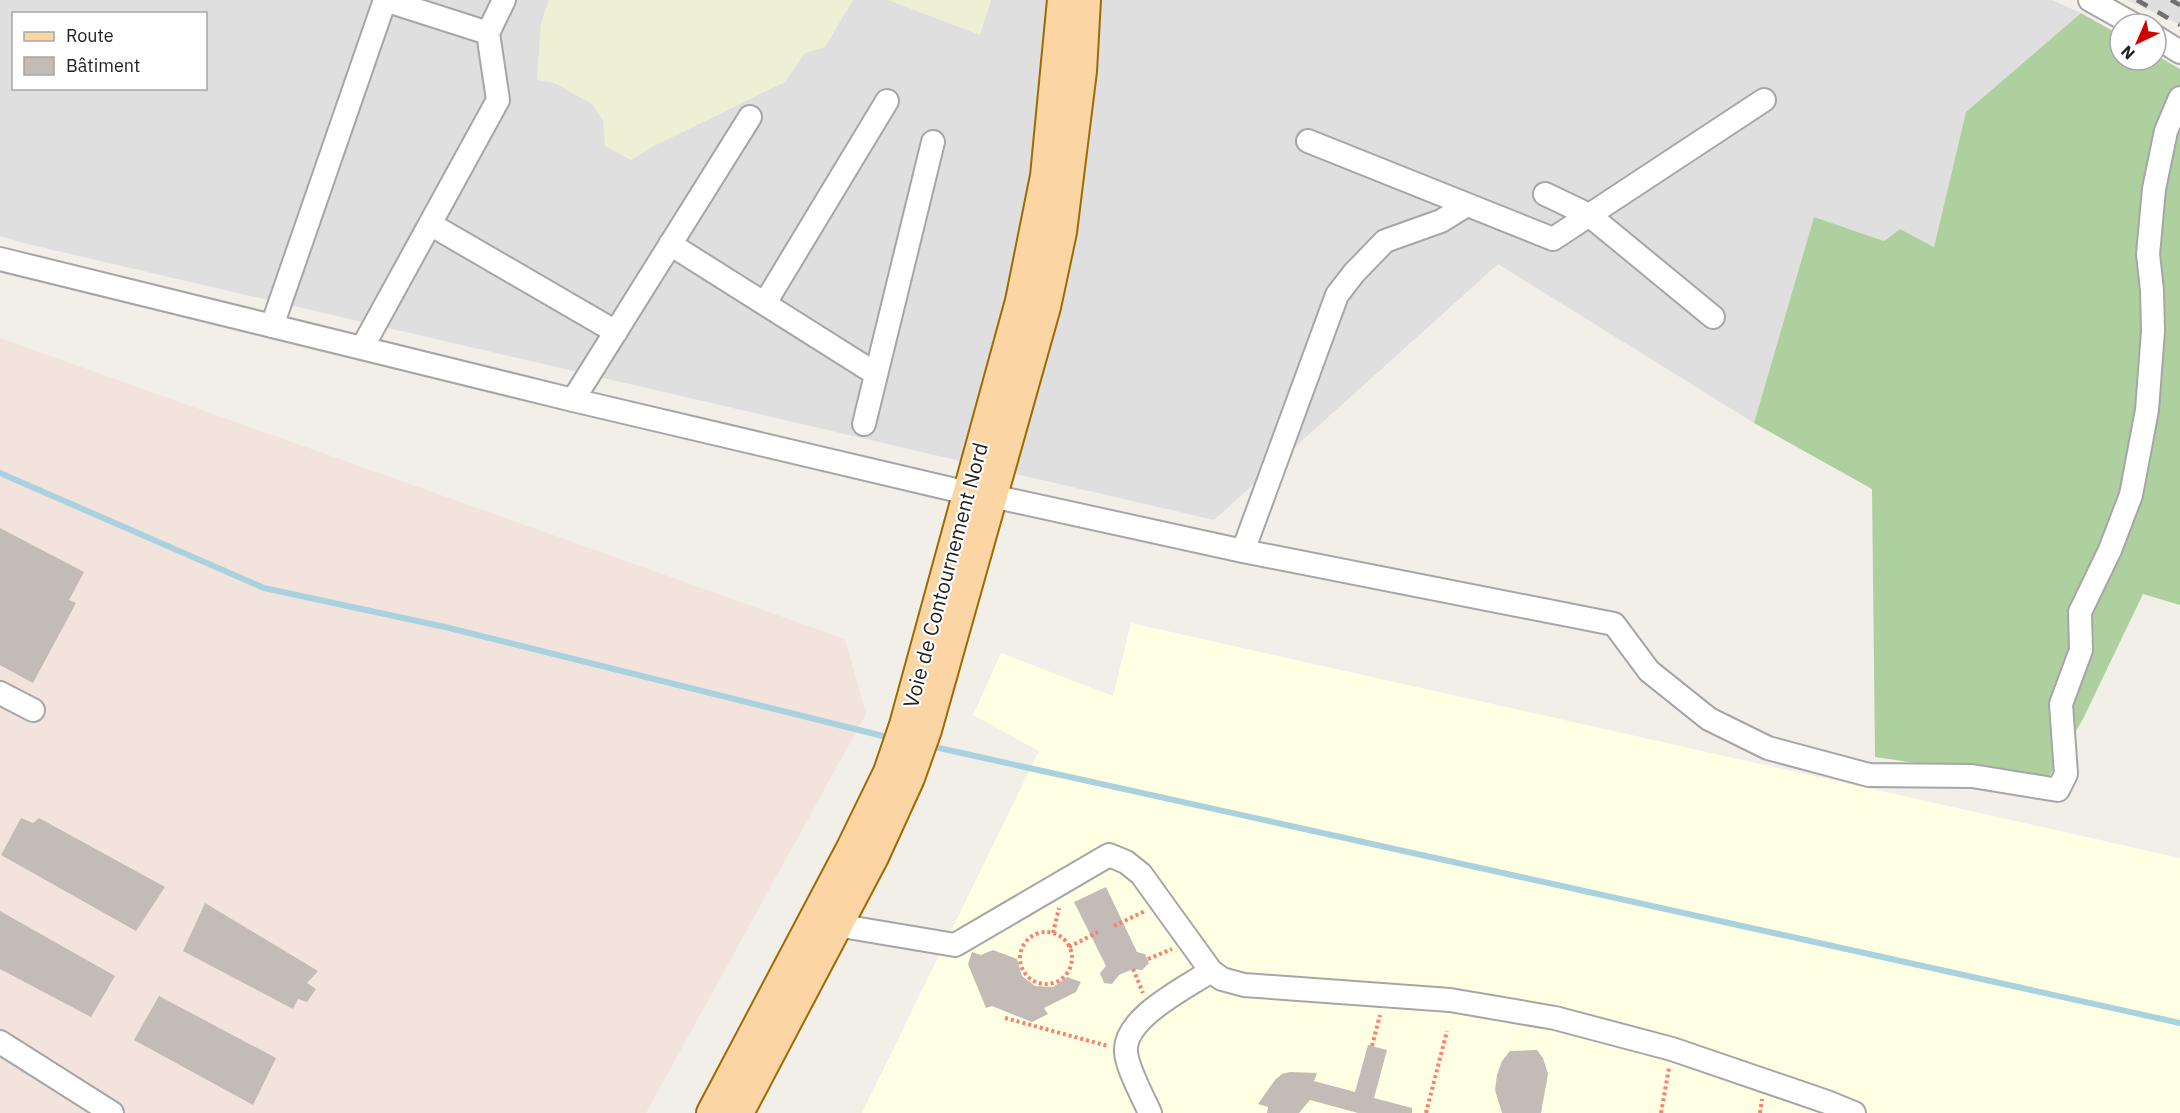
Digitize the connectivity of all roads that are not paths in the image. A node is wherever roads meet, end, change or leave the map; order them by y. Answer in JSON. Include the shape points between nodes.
{"nodes":[{"id":1,"x":504,"y":0,"type":"edge"},
{"id":2,"x":1062,"y":0,"type":"edge"},
{"id":3,"x":1086,"y":0,"type":"edge"},
{"id":4,"x":2090,"y":0,"type":"edge"},
{"id":5,"x":2112,"y":12,"type":"edge"},
{"id":6,"x":488,"y":33,"type":"junction"},
{"id":7,"x":2180,"y":98,"type":"edge"},
{"id":8,"x":1764,"y":100,"type":"dead end"},
{"id":9,"x":887,"y":101,"type":"dead end"},
{"id":10,"x":750,"y":117,"type":"dead end"},
{"id":11,"x":1308,"y":141,"type":"dead end"},
{"id":12,"x":933,"y":142,"type":"dead end"},
{"id":13,"x":1545,"y":194,"type":"dead end"},
{"id":14,"x":1467,"y":205,"type":"junction"},
{"id":15,"x":1589,"y":215,"type":"junction"},
{"id":16,"x":430,"y":224,"type":"junction"},
{"id":17,"x":670,"y":244,"type":"junction"},
{"id":18,"x":0,"y":259,"type":"edge"},
{"id":19,"x":765,"y":303,"type":"junction"},
{"id":20,"x":1713,"y":317,"type":"dead end"},
{"id":21,"x":272,"y":326,"type":"junction"},
{"id":22,"x":616,"y":332,"type":"junction"},
{"id":23,"x":362,"y":348,"type":"junction"},
{"id":24,"x":876,"y":374,"type":"junction"},
{"id":25,"x":573,"y":400,"type":"junction"},
{"id":26,"x":864,"y":424,"type":"dead end"},
{"id":27,"x":980,"y":494,"type":"junction"},
{"id":28,"x":1243,"y":551,"type":"junction"},
{"id":29,"x":0,"y":693,"type":"edge"},
{"id":30,"x":33,"y":710,"type":"dead end"},
{"id":31,"x":825,"y":921,"type":"junction"},
{"id":32,"x":1211,"y":971,"type":"junction"},
{"id":33,"x":0,"y":1042,"type":"edge"},
{"id":34,"x":112,"y":1113,"type":"edge"},
{"id":35,"x":711,"y":1113,"type":"edge"},
{"id":36,"x":739,"y":1113,"type":"edge"},
{"id":37,"x":1150,"y":1113,"type":"edge"},
{"id":38,"x":1854,"y":1113,"type":"edge"}],
"edges":[{"from":1,"to":6,"type":"street"},
{"from":2,"to":27,"type":"main road","name":"Voie de Contournement Nord","via":[[1041,196]]},
{"from":3,"to":27,"type":"main road","name":"Voie de Contournement Nord","via":[[1082,71],[1062,232],[1046,307]]},
{"from":4,"to":5,"type":"street"},
{"from":6,"to":16,"type":"street","via":[[498,100]]},
{"from":6,"to":21,"type":"street","via":[[385,0]]},
{"from":7,"to":28,"type":"street","via":[[2166,131],[2154,189],[2148,254],[2153,331],[2147,410],[2131,495],[2080,612],[2081,650],[2061,704],[2066,774],[2058,790],[1972,776],[1869,775],[1768,748],[1709,719],[1649,671],[1614,624]]},
{"from":8,"to":15,"type":"street"},
{"from":9,"to":19,"type":"street"},
{"from":10,"to":17,"type":"street"},
{"from":11,"to":14,"type":"street"},
{"from":12,"to":24,"type":"street"},
{"from":13,"to":15,"type":"street"},
{"from":14,"to":15,"type":"street","via":[[1554,239]]},
{"from":14,"to":28,"type":"street","via":[[1441,221],[1386,241],[1337,295]]},
{"from":15,"to":20,"type":"street"},
{"from":16,"to":22,"type":"street"},
{"from":16,"to":23,"type":"street"},
{"from":17,"to":19,"type":"street"},
{"from":17,"to":22,"type":"street"},
{"from":18,"to":21,"type":"street"},
{"from":19,"to":24,"type":"street"},
{"from":21,"to":23,"type":"street"},
{"from":22,"to":25,"type":"street"},
{"from":23,"to":25,"type":"street"},
{"from":24,"to":26,"type":"street"},
{"from":25,"to":27,"type":"street"},
{"from":27,"to":28,"type":"street"},
{"from":27,"to":31,"type":"main road","name":"Voie de Contournement Nord","via":[[915,728],[874,857]]},
{"from":29,"to":30,"type":"street"},
{"from":31,"to":32,"type":"street","via":[[955,945],[1109,855],[1141,874]]},
{"from":31,"to":35,"type":"main road","name":"Voie de Contournement Nord"},
{"from":31,"to":36,"type":"main road","name":"Voie de Contournement Nord"},
{"from":32,"to":37,"type":"street","via":[[1143,1015],[1127,1042],[1126,1051]]},
{"from":32,"to":38,"type":"street","via":[[1222,979],[1244,985],[1450,1000],[1555,1018],[1672,1049]]},
{"from":33,"to":34,"type":"street"}]}
